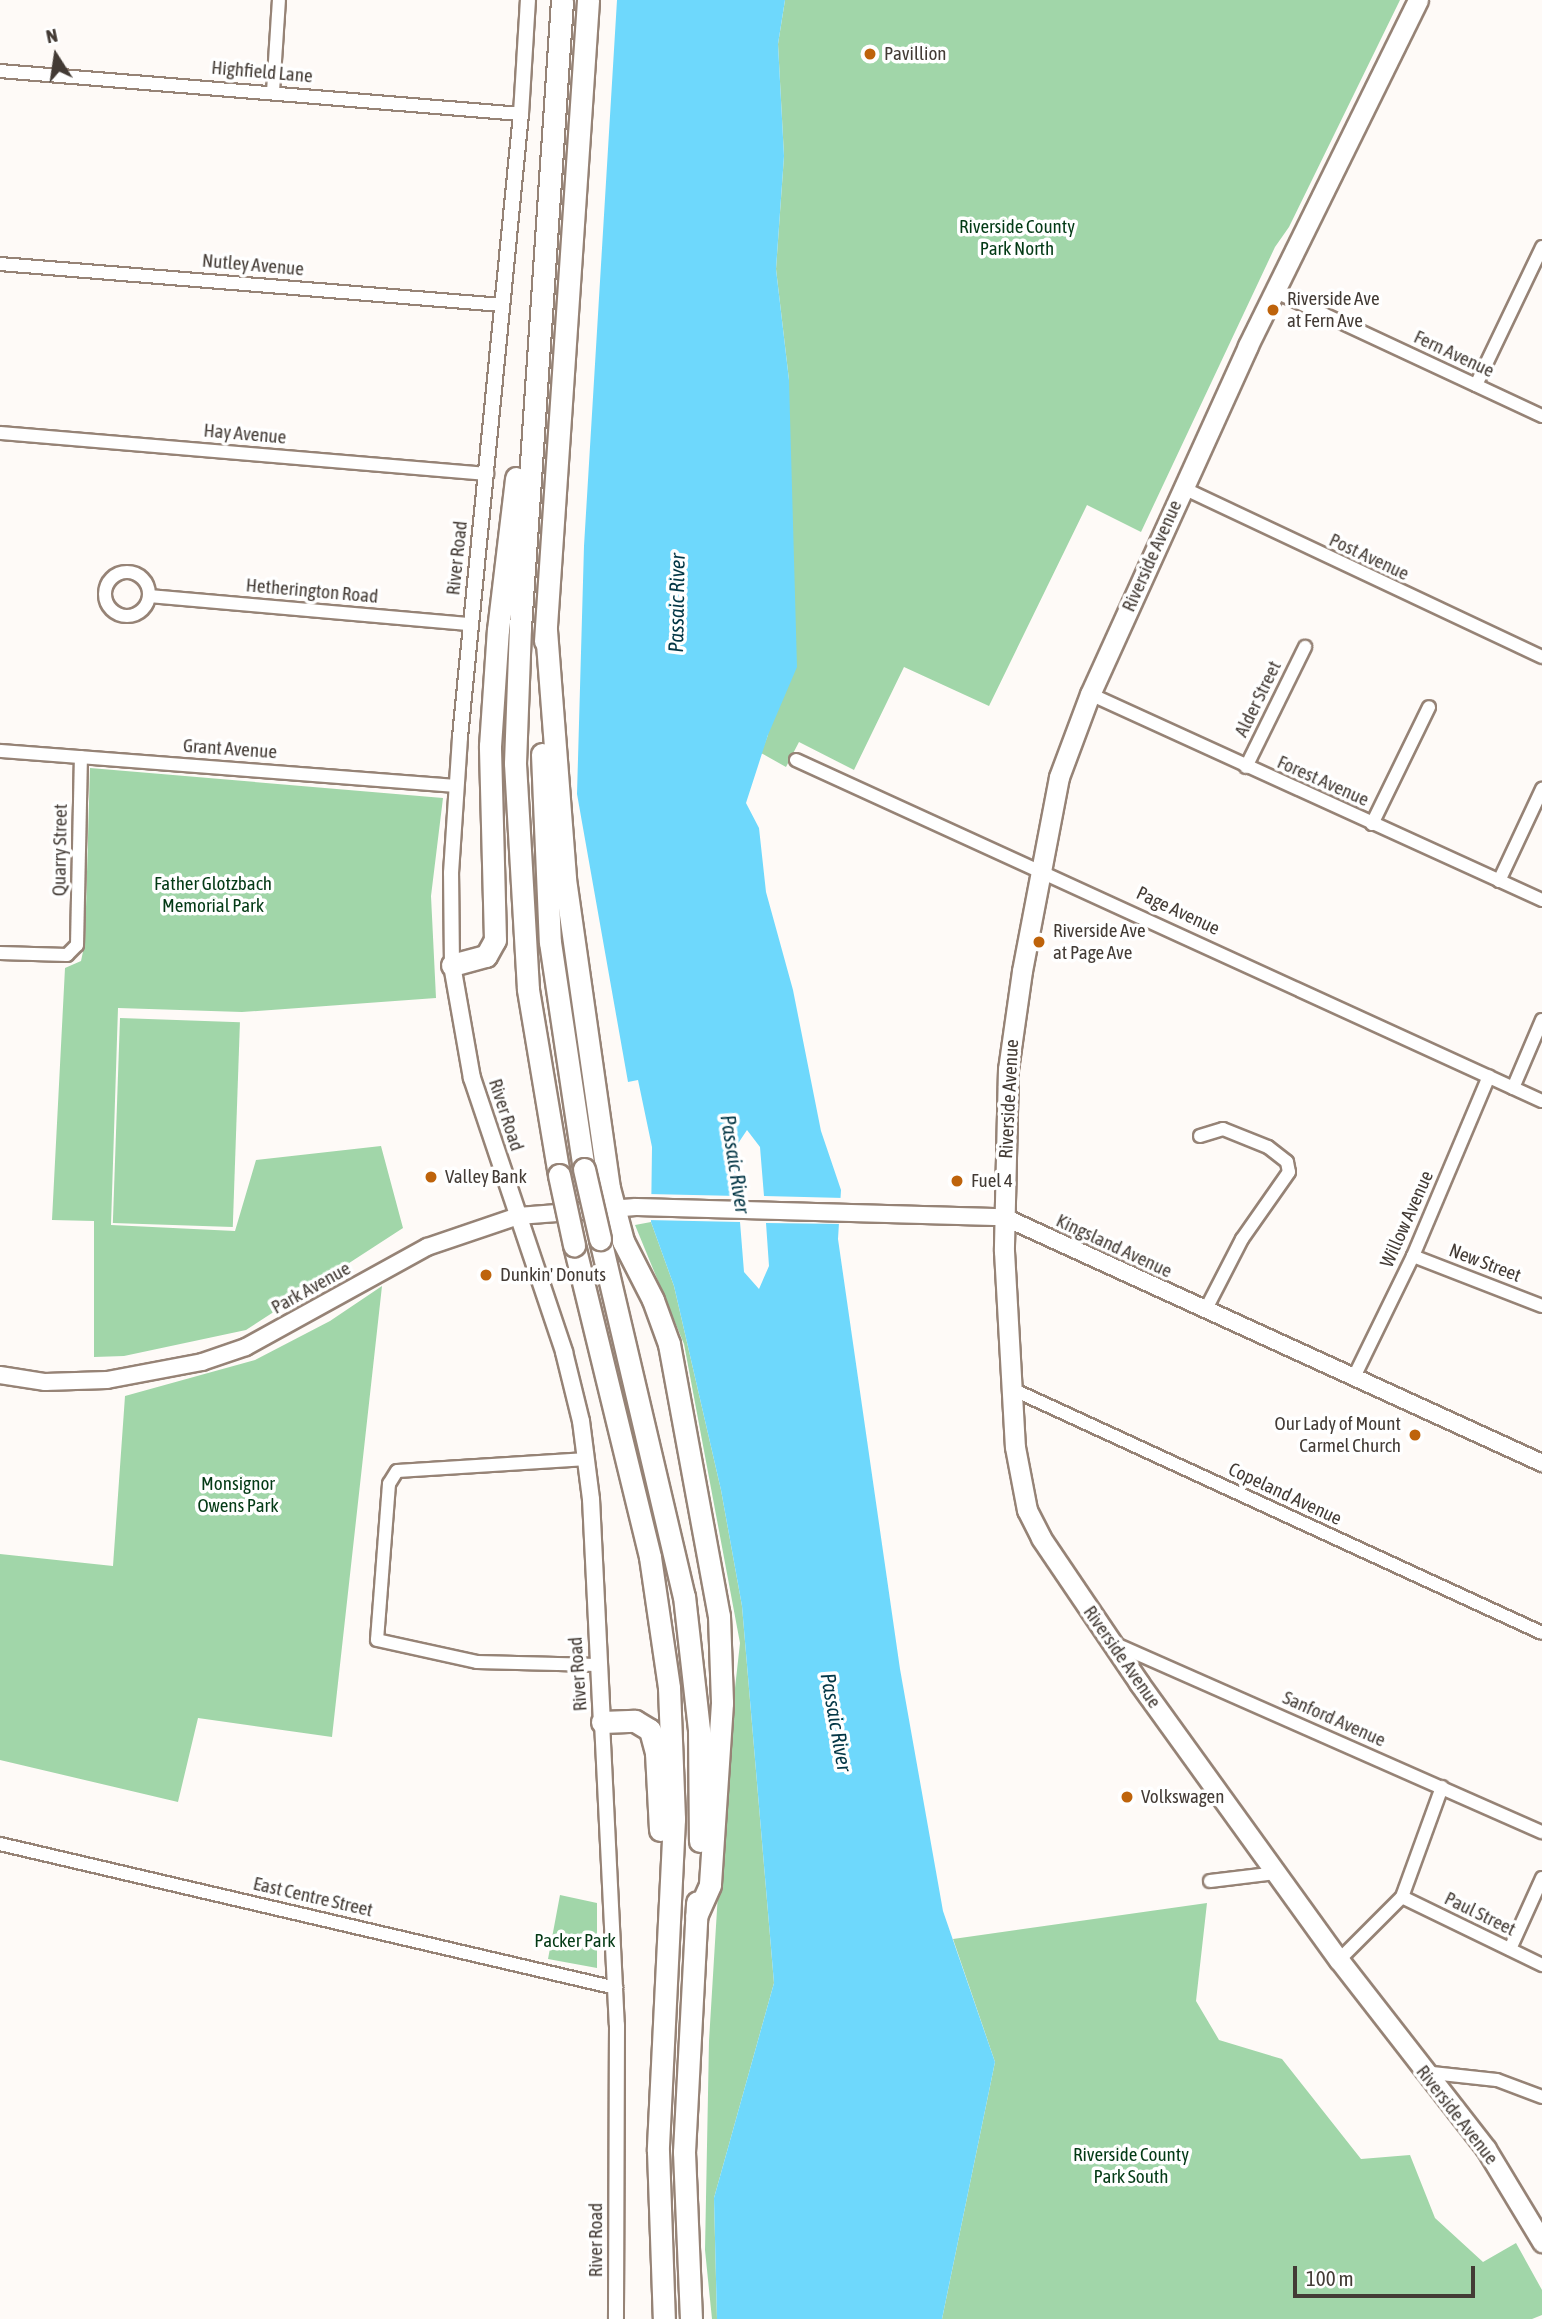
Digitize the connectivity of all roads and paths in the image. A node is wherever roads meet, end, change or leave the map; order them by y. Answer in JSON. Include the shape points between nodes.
{"nodes":[{"id":1,"x":279,"y":0,"type":"edge"},
{"id":2,"x":528,"y":0,"type":"edge"},
{"id":3,"x":562,"y":0,"type":"edge"},
{"id":4,"x":588,"y":0,"type":"edge"},
{"id":5,"x":1418,"y":0,"type":"edge"},
{"id":6,"x":0,"y":71,"type":"edge"},
{"id":7,"x":273,"y":92,"type":"junction"},
{"id":8,"x":521,"y":114,"type":"junction"},
{"id":9,"x":1542,"y":247,"type":"edge"},
{"id":10,"x":0,"y":264,"type":"edge"},
{"id":11,"x":1274,"y":291,"type":"junction"},
{"id":12,"x":502,"y":305,"type":"junction"},
{"id":13,"x":540,"y":321,"type":"junction"},
{"id":14,"x":1476,"y":385,"type":"junction"},
{"id":15,"x":1542,"y":416,"type":"edge"},
{"id":16,"x":0,"y":433,"type":"edge"},
{"id":17,"x":487,"y":474,"type":"junction"},
{"id":18,"x":1183,"y":488,"type":"junction"},
{"id":19,"x":149,"y":596,"type":"dead end"},
{"id":20,"x":471,"y":624,"type":"junction"},
{"id":21,"x":546,"y":630,"type":"junction"},
{"id":22,"x":1305,"y":648,"type":"dead end"},
{"id":23,"x":1542,"y":657,"type":"edge"},
{"id":24,"x":1090,"y":694,"type":"junction"},
{"id":25,"x":1429,"y":707,"type":"dead end"},
{"id":26,"x":0,"y":751,"type":"edge"},
{"id":27,"x":81,"y":757,"type":"junction"},
{"id":28,"x":796,"y":760,"type":"dead end"},
{"id":29,"x":1246,"y":767,"type":"junction"},
{"id":30,"x":457,"y":786,"type":"junction"},
{"id":31,"x":1542,"y":789,"type":"edge"},
{"id":32,"x":1372,"y":824,"type":"junction"},
{"id":33,"x":1039,"y":869,"type":"junction"},
{"id":34,"x":1499,"y":881,"type":"junction"},
{"id":35,"x":1542,"y":900,"type":"edge"},
{"id":36,"x":0,"y":953,"type":"edge"},
{"id":37,"x":452,"y":965,"type":"junction"},
{"id":38,"x":1542,"y":1020,"type":"edge"},
{"id":39,"x":1489,"y":1076,"type":"junction"},
{"id":40,"x":1513,"y":1088,"type":"junction"},
{"id":41,"x":1542,"y":1101,"type":"edge"},
{"id":42,"x":1200,"y":1136,"type":"dead end"},
{"id":43,"x":636,"y":1207,"type":"joint"},
{"id":44,"x":613,"y":1208,"type":"junction"},
{"id":45,"x":518,"y":1216,"type":"junction"},
{"id":46,"x":1004,"y":1217,"type":"junction"},
{"id":47,"x":1413,"y":1256,"type":"junction"},
{"id":48,"x":1542,"y":1306,"type":"edge"},
{"id":49,"x":1205,"y":1311,"type":"junction"},
{"id":50,"x":1355,"y":1375,"type":"junction"},
{"id":51,"x":0,"y":1376,"type":"edge"},
{"id":52,"x":1012,"y":1389,"type":"junction"},
{"id":53,"x":587,"y":1459,"type":"junction"},
{"id":54,"x":1542,"y":1463,"type":"edge"},
{"id":55,"x":1542,"y":1633,"type":"edge"},
{"id":56,"x":1110,"y":1642,"type":"junction"},
{"id":57,"x":598,"y":1665,"type":"junction"},
{"id":58,"x":602,"y":1722,"type":"junction"},
{"id":59,"x":1442,"y":1787,"type":"junction"},
{"id":60,"x":1542,"y":1832,"type":"edge"},
{"id":61,"x":0,"y":1844,"type":"edge"},
{"id":62,"x":1276,"y":1873,"type":"junction"},
{"id":63,"x":1542,"y":1878,"type":"edge"},
{"id":64,"x":1210,"y":1881,"type":"dead end"},
{"id":65,"x":1402,"y":1897,"type":"junction"},
{"id":66,"x":696,"y":1916,"type":"junction"},
{"id":67,"x":1510,"y":1949,"type":"junction"},
{"id":68,"x":1339,"y":1960,"type":"junction"},
{"id":69,"x":1542,"y":1965,"type":"edge"},
{"id":70,"x":616,"y":1989,"type":"junction"},
{"id":71,"x":661,"y":2062,"type":"junction"},
{"id":72,"x":1423,"y":2072,"type":"junction"},
{"id":73,"x":1542,"y":2097,"type":"edge"},
{"id":74,"x":1542,"y":2242,"type":"edge"},
{"id":75,"x":616,"y":2319,"type":"edge"},
{"id":76,"x":664,"y":2319,"type":"edge"},
{"id":77,"x":691,"y":2319,"type":"edge"}],
"edges":[{"from":1,"to":7,"type":"street"},
{"from":2,"to":8,"type":"street","name":"River Road"},
{"from":3,"to":13,"type":"highway"},
{"from":4,"to":21,"type":"highway"},
{"from":5,"to":11,"type":"main road","name":"Riverside Avenue"},
{"from":6,"to":7,"type":"street","name":"Highfield Lane"},
{"from":7,"to":8,"type":"street","name":"Highfield Lane"},
{"from":8,"to":12,"type":"street","name":"River Road"},
{"from":9,"to":14,"type":"street"},
{"from":10,"to":12,"type":"street","name":"Nutley Avenue"},
{"from":11,"to":14,"type":"street","name":"Fern Avenue"},
{"from":11,"to":18,"type":"main road","name":"Riverside Avenue"},
{"from":12,"to":17,"type":"street","name":"River Road"},
{"from":13,"to":37,"type":"highway","via":[[518,462],[492,710],[489,784],[495,940],[486,956]]},
{"from":13,"to":71,"type":"highway","bridge":true,"via":[[518,663],[516,808],[528,989],[559,1175],[641,1515],[667,1666],[674,1819]]},
{"from":14,"to":15,"type":"street","name":"Fern Avenue"},
{"from":16,"to":17,"type":"street","name":"Hay Avenue"},
{"from":17,"to":20,"type":"street","name":"River Road"},
{"from":18,"to":23,"type":"street","name":"Post Avenue"},
{"from":18,"to":24,"type":"main road","name":"Riverside Avenue"},
{"from":19,"to":20,"type":"street","name":"Hetherington Road"},
{"from":20,"to":30,"type":"street","name":"River Road"},
{"from":21,"to":44,"type":"highway","via":[[565,879]]},
{"from":21,"to":66,"type":"highway","bridge":true,"via":[[542,774],[548,920],[560,1030],[584,1169],[666,1509],[691,1641],[700,1775]]},
{"from":22,"to":29,"type":"street","name":"Alder Street"},
{"from":24,"to":29,"type":"street","name":"Forest Avenue"},
{"from":24,"to":33,"type":"main road","name":"Riverside Avenue","via":[[1059,777]]},
{"from":25,"to":32,"type":"street"},
{"from":26,"to":27,"type":"street","name":"Grant Avenue"},
{"from":27,"to":30,"type":"street","name":"Grant Avenue"},
{"from":27,"to":36,"type":"street","name":"Quarry Street","via":[[77,945],[67,955]]},
{"from":28,"to":33,"type":"street","name":"Page Avenue"},
{"from":29,"to":32,"type":"street","name":"Forest Avenue"},
{"from":30,"to":37,"type":"street","name":"River Road","via":[[451,873]]},
{"from":31,"to":34,"type":"street"},
{"from":32,"to":34,"type":"street","name":"Forest Avenue"},
{"from":33,"to":39,"type":"street","name":"Page Avenue"},
{"from":33,"to":46,"type":"main road","name":"Riverside Avenue","via":[[1009,1069]]},
{"from":34,"to":35,"type":"street","name":"Forest Avenue"},
{"from":37,"to":45,"type":"main road","name":"River Road","via":[[472,1078]]},
{"from":38,"to":40,"type":"street"},
{"from":39,"to":40,"type":"street","name":"Page Avenue"},
{"from":39,"to":47,"type":"street","name":"Willow Avenue"},
{"from":40,"to":41,"type":"street","name":"Page Avenue"},
{"from":42,"to":49,"type":"street","via":[[1223,1129],[1268,1147],[1287,1162],[1289,1172],[1242,1239]]},
{"from":43,"to":44,"type":"main road","name":"Park Avenue"},
{"from":43,"to":46,"type":"main road","name":"Kingsland Avenue"},
{"from":44,"to":45,"type":"main road","name":"Park Avenue"},
{"from":44,"to":66,"type":"highway","via":[[669,1344],[719,1616],[722,1703],[710,1885]]},
{"from":45,"to":51,"type":"main road","name":"Park Avenue","via":[[427,1247],[258,1341],[202,1362],[107,1380],[46,1382]]},
{"from":45,"to":53,"type":"main road","name":"River Road","via":[[564,1352]]},
{"from":46,"to":49,"type":"main road","name":"Kingsland Avenue"},
{"from":46,"to":52,"type":"main road","name":"Riverside Avenue"},
{"from":47,"to":48,"type":"street","name":"New Street"},
{"from":47,"to":50,"type":"street","name":"Willow Avenue"},
{"from":49,"to":50,"type":"main road","name":"Kingsland Avenue"},
{"from":50,"to":54,"type":"main road","name":"Kingsland Avenue"},
{"from":52,"to":55,"type":"street","name":"Copeland Avenue"},
{"from":52,"to":56,"type":"main road","name":"Riverside Avenue","via":[[1015,1447],[1027,1510]]},
{"from":53,"to":57,"type":"main road","name":"River Road"},
{"from":53,"to":57,"type":"street","via":[[397,1471],[390,1484],[377,1640],[477,1662]]},
{"from":56,"to":59,"type":"street","name":"Sanford Avenue"},
{"from":56,"to":62,"type":"main road","name":"Riverside Avenue"},
{"from":57,"to":58,"type":"main road","name":"River Road"},
{"from":58,"to":70,"type":"street","name":"River Road"},
{"from":58,"to":71,"type":"highway","via":[[635,1721],[650,1730],[654,1740],[661,1842]]},
{"from":59,"to":60,"type":"street","name":"Sanford Avenue"},
{"from":59,"to":65,"type":"street"},
{"from":61,"to":70,"type":"street","name":"East Centre Street"},
{"from":62,"to":64,"type":"street"},
{"from":62,"to":68,"type":"main road","name":"Riverside Avenue"},
{"from":63,"to":67,"type":"street"},
{"from":65,"to":67,"type":"street","name":"Paul Street"},
{"from":65,"to":68,"type":"street"},
{"from":66,"to":77,"type":"highway","via":[[684,2152]]},
{"from":67,"to":69,"type":"street","name":"Paul Street"},
{"from":68,"to":72,"type":"main road","name":"Riverside Avenue"},
{"from":70,"to":75,"type":"street","name":"River Road"},
{"from":71,"to":76,"type":"highway","via":[[658,2195]]},
{"from":72,"to":73,"type":"street","via":[[1497,2080]]},
{"from":72,"to":74,"type":"main road","name":"Riverside Avenue","via":[[1498,2167]]}]}
